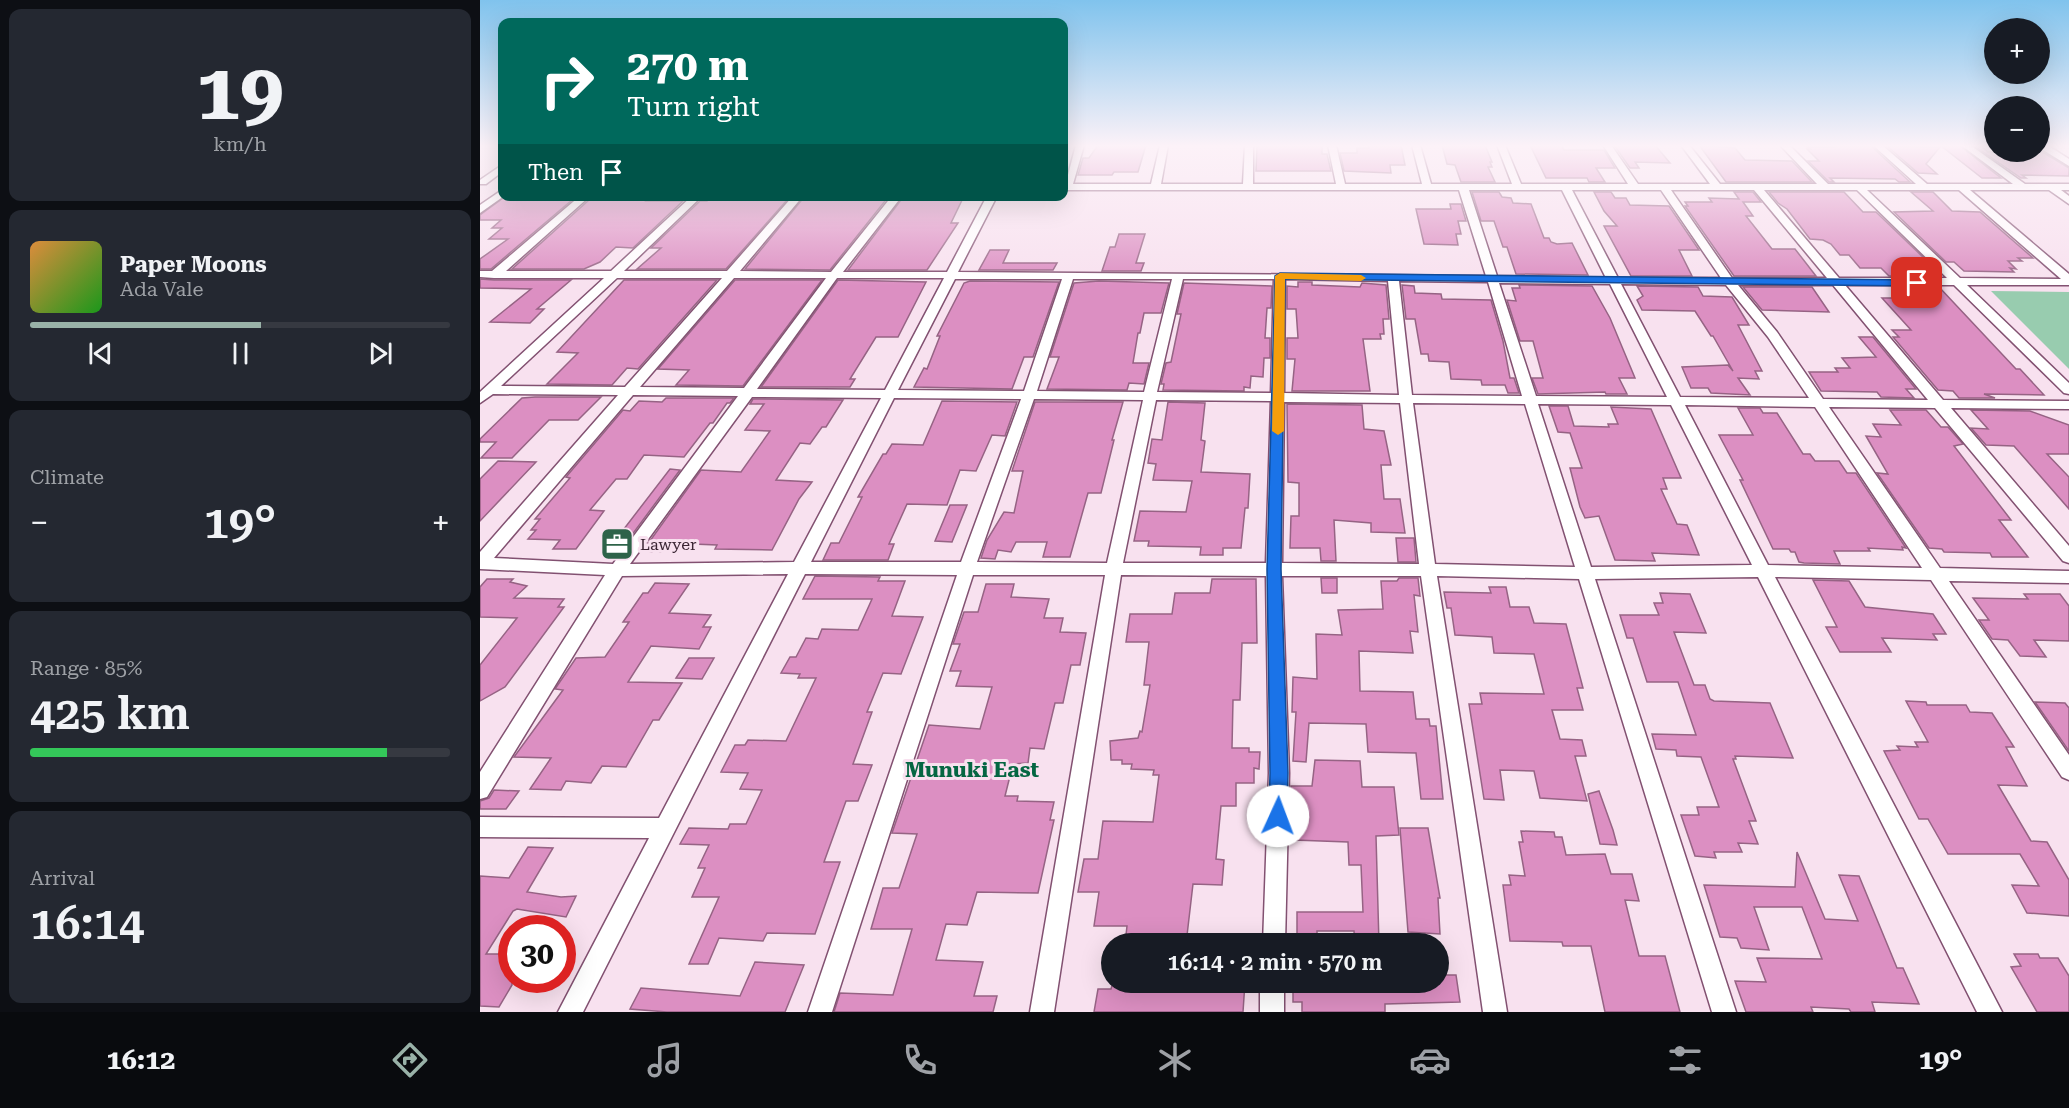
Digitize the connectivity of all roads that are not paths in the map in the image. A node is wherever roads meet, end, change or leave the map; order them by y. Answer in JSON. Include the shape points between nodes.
{"nodes":[{"id":1,"x":1464,"y":192,"type":"edge"},
{"id":2,"x":1568,"y":192,"type":"edge"},
{"id":3,"x":1668,"y":192,"type":"edge"},
{"id":4,"x":1761,"y":192,"type":"edge"},
{"id":5,"x":1864,"y":192,"type":"edge"},
{"id":6,"x":1966,"y":192,"type":"edge"},
{"id":7,"x":498,"y":195,"type":"edge"},
{"id":8,"x":580,"y":201,"type":"edge"},
{"id":9,"x":693,"y":201,"type":"edge"},
{"id":10,"x":796,"y":201,"type":"edge"},
{"id":11,"x":894,"y":201,"type":"edge"},
{"id":12,"x":989,"y":201,"type":"edge"},
{"id":13,"x":480,"y":210,"type":"edge"},
{"id":14,"x":480,"y":274,"type":"edge"},
{"id":15,"x":494,"y":274,"type":"junction"},
{"id":16,"x":617,"y":274,"type":"junction"},
{"id":17,"x":730,"y":274,"type":"junction"},
{"id":18,"x":834,"y":276,"type":"junction"},
{"id":19,"x":950,"y":276,"type":"junction"},
{"id":20,"x":1178,"y":276,"type":"junction"},
{"id":21,"x":1280,"y":276,"type":"junction"},
{"id":22,"x":1068,"y":277,"type":"junction"},
{"id":23,"x":1393,"y":278,"type":"junction"},
{"id":24,"x":1493,"y":280,"type":"junction"},
{"id":25,"x":1614,"y":281,"type":"junction"},
{"id":26,"x":1729,"y":281,"type":"junction"},
{"id":27,"x":1835,"y":281,"type":"junction"},
{"id":28,"x":2069,"y":281,"type":"edge"},
{"id":29,"x":1958,"y":283,"type":"junction"},
{"id":30,"x":2069,"y":390,"type":"edge"},
{"id":31,"x":629,"y":391,"type":"junction"},
{"id":32,"x":748,"y":392,"type":"junction"},
{"id":33,"x":485,"y":394,"type":"edge"},
{"id":34,"x":890,"y":394,"type":"junction"},
{"id":35,"x":1029,"y":395,"type":"junction"},
{"id":36,"x":1150,"y":396,"type":"junction"},
{"id":37,"x":1279,"y":397,"type":"junction"},
{"id":38,"x":1404,"y":399,"type":"junction"},
{"id":39,"x":1528,"y":399,"type":"junction"},
{"id":40,"x":1676,"y":401,"type":"junction"},
{"id":41,"x":1819,"y":403,"type":"junction"},
{"id":42,"x":1941,"y":404,"type":"junction"},
{"id":43,"x":2069,"y":405,"type":"edge"},
{"id":44,"x":2069,"y":557,"type":"edge"},
{"id":45,"x":480,"y":563,"type":"edge"},
{"id":46,"x":798,"y":568,"type":"junction"},
{"id":47,"x":967,"y":568,"type":"junction"},
{"id":48,"x":1114,"y":569,"type":"junction"},
{"id":49,"x":1274,"y":569,"type":"junction"},
{"id":50,"x":618,"y":570,"type":"junction"},
{"id":51,"x":1428,"y":570,"type":"junction"},
{"id":52,"x":1762,"y":571,"type":"junction"},
{"id":53,"x":1584,"y":573,"type":"junction"},
{"id":54,"x":1936,"y":575,"type":"junction"},
{"id":55,"x":2069,"y":577,"type":"edge"},
{"id":56,"x":2069,"y":771,"type":"edge"},
{"id":57,"x":480,"y":790,"type":"edge"},
{"id":58,"x":480,"y":827,"type":"edge"},
{"id":59,"x":665,"y":828,"type":"junction"},
{"id":60,"x":1274,"y":933,"type":"edge"},
{"id":61,"x":1272,"y":993,"type":"edge"},
{"id":62,"x":570,"y":1012,"type":"edge"},
{"id":63,"x":820,"y":1012,"type":"edge"},
{"id":64,"x":1042,"y":1012,"type":"edge"},
{"id":65,"x":1272,"y":1012,"type":"edge"},
{"id":66,"x":1495,"y":1012,"type":"edge"},
{"id":67,"x":1724,"y":1012,"type":"edge"},
{"id":68,"x":1990,"y":1012,"type":"edge"}],
"edges":[{"from":1,"to":24,"type":"street"},
{"from":2,"to":25,"type":"street"},
{"from":3,"to":26,"type":"street"},
{"from":4,"to":27,"type":"street"},
{"from":5,"to":29,"type":"street"},
{"from":6,"to":28,"type":"street"},
{"from":7,"to":13,"type":"street"},
{"from":8,"to":15,"type":"street"},
{"from":9,"to":16,"type":"street"},
{"from":10,"to":17,"type":"street"},
{"from":11,"to":18,"type":"street"},
{"from":12,"to":19,"type":"street"},
{"from":14,"to":15,"type":"street"},
{"from":15,"to":16,"type":"street"},
{"from":16,"to":17,"type":"street"},
{"from":16,"to":33,"type":"street"},
{"from":17,"to":18,"type":"street"},
{"from":17,"to":31,"type":"street"},
{"from":18,"to":19,"type":"street"},
{"from":18,"to":32,"type":"street"},
{"from":19,"to":22,"type":"street"},
{"from":19,"to":34,"type":"street"},
{"from":20,"to":21,"type":"street"},
{"from":20,"to":22,"type":"street"},
{"from":20,"to":36,"type":"street"},
{"from":21,"to":23,"type":"street"},
{"from":21,"to":37,"type":"street"},
{"from":22,"to":35,"type":"street"},
{"from":23,"to":24,"type":"street"},
{"from":23,"to":38,"type":"street"},
{"from":24,"to":25,"type":"street"},
{"from":24,"to":39,"type":"street"},
{"from":25,"to":26,"type":"street"},
{"from":25,"to":40,"type":"street"},
{"from":26,"to":27,"type":"street"},
{"from":26,"to":41,"type":"street","via":[[1773,335]]},
{"from":27,"to":29,"type":"street"},
{"from":27,"to":42,"type":"street"},
{"from":28,"to":29,"type":"street"},
{"from":29,"to":30,"type":"street"},
{"from":31,"to":32,"type":"street"},
{"from":31,"to":33,"type":"street"},
{"from":31,"to":45,"type":"street"},
{"from":32,"to":34,"type":"street"},
{"from":32,"to":50,"type":"street"},
{"from":34,"to":35,"type":"street"},
{"from":34,"to":46,"type":"street"},
{"from":35,"to":36,"type":"street"},
{"from":35,"to":47,"type":"street"},
{"from":36,"to":37,"type":"street"},
{"from":36,"to":48,"type":"street"},
{"from":37,"to":38,"type":"street"},
{"from":37,"to":49,"type":"street"},
{"from":38,"to":39,"type":"street"},
{"from":38,"to":51,"type":"street"},
{"from":39,"to":40,"type":"street"},
{"from":39,"to":53,"type":"street"},
{"from":40,"to":41,"type":"street"},
{"from":40,"to":52,"type":"street"},
{"from":41,"to":42,"type":"street"},
{"from":41,"to":54,"type":"street"},
{"from":42,"to":43,"type":"street"},
{"from":42,"to":44,"type":"street"},
{"from":45,"to":50,"type":"street"},
{"from":46,"to":47,"type":"street"},
{"from":46,"to":50,"type":"street"},
{"from":46,"to":59,"type":"street"},
{"from":47,"to":48,"type":"street"},
{"from":47,"to":63,"type":"street"},
{"from":48,"to":49,"type":"street"},
{"from":48,"to":64,"type":"street"},
{"from":49,"to":51,"type":"street"},
{"from":49,"to":60,"type":"street","via":[[1279,773]]},
{"from":50,"to":57,"type":"street"},
{"from":51,"to":53,"type":"street"},
{"from":51,"to":66,"type":"street"},
{"from":52,"to":53,"type":"street"},
{"from":52,"to":54,"type":"street"},
{"from":52,"to":68,"type":"street"},
{"from":53,"to":67,"type":"street"},
{"from":54,"to":55,"type":"street"},
{"from":54,"to":56,"type":"street"},
{"from":58,"to":59,"type":"street"},
{"from":59,"to":62,"type":"street"},
{"from":61,"to":65,"type":"street"}]}
